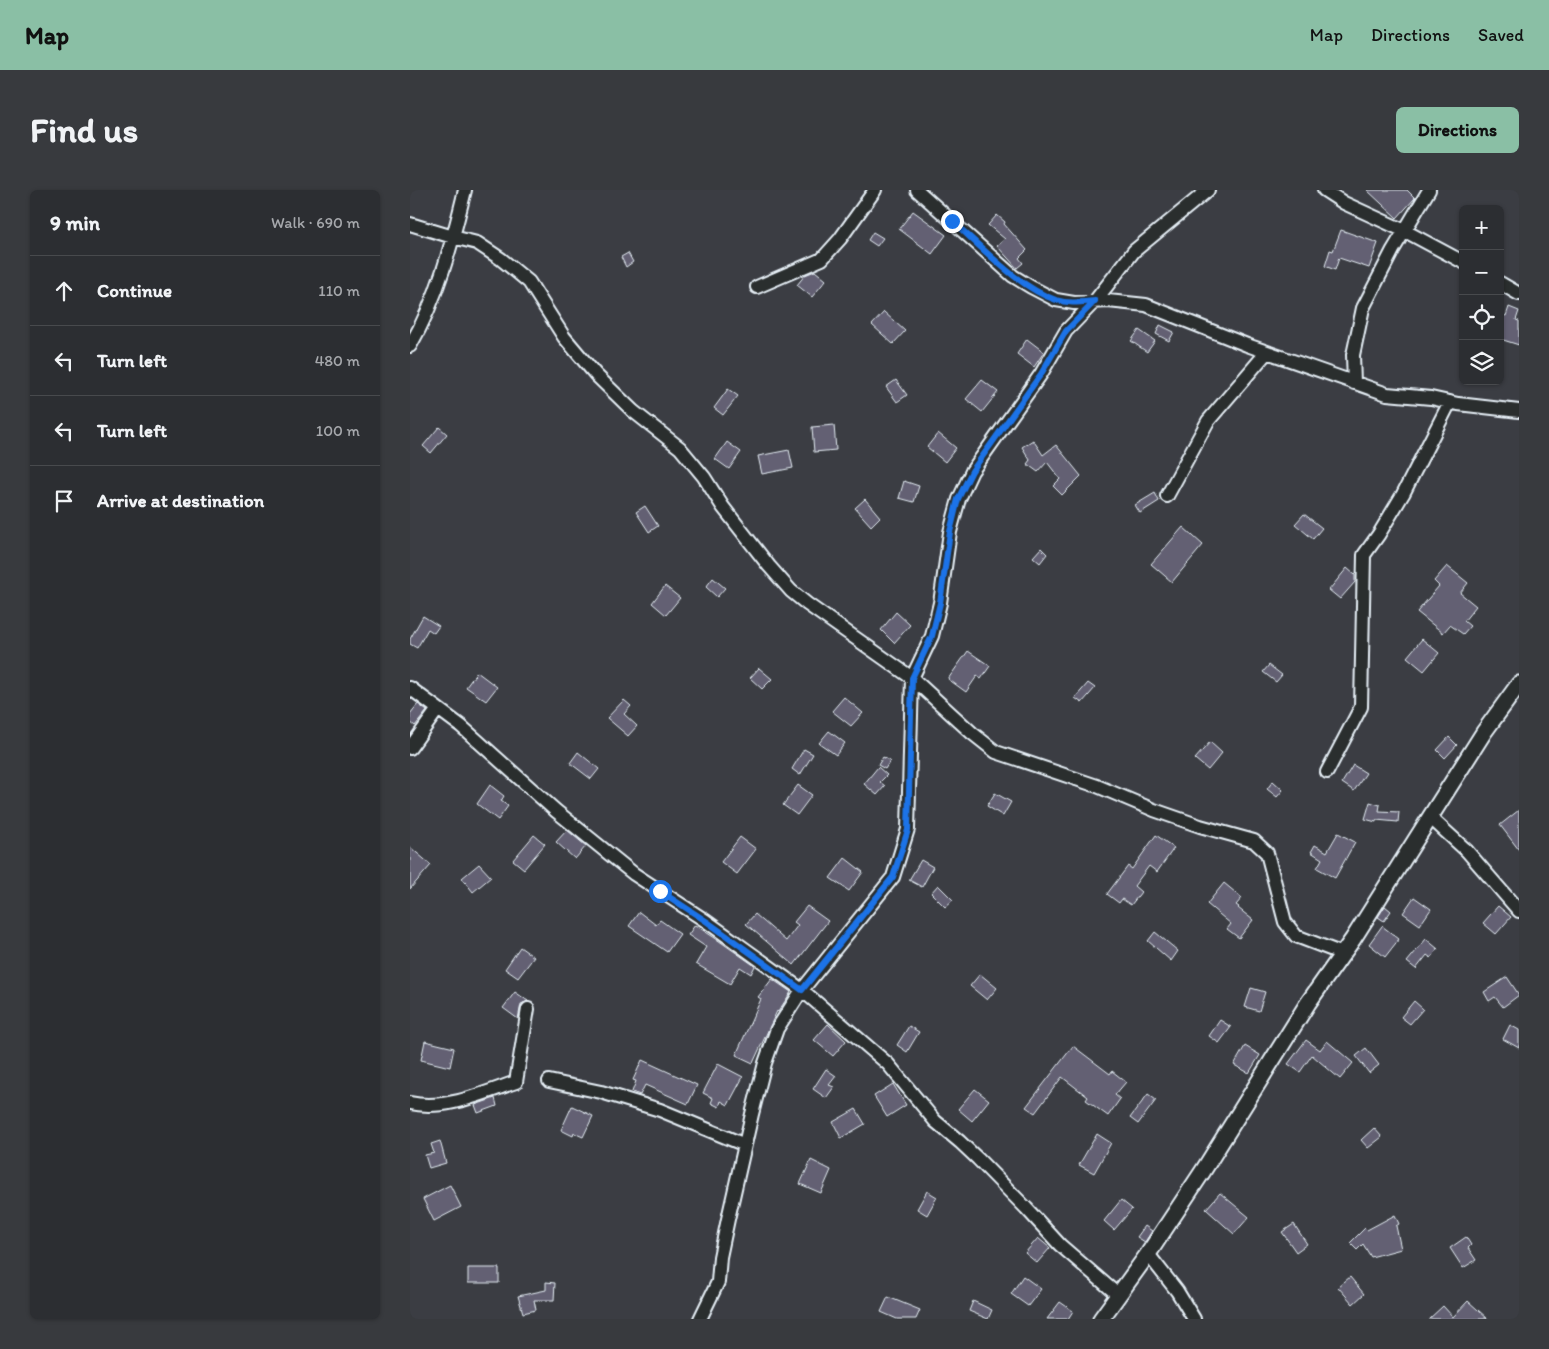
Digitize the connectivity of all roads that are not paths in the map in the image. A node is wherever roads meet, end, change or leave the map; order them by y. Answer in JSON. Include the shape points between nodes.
{"nodes":[{"id":1,"x":465,"y":190,"type":"edge"},
{"id":2,"x":875,"y":190,"type":"edge"},
{"id":3,"x":917,"y":190,"type":"edge"},
{"id":4,"x":1208,"y":190,"type":"edge"},
{"id":5,"x":1324,"y":190,"type":"edge"},
{"id":6,"x":1429,"y":190,"type":"edge"},
{"id":7,"x":410,"y":224,"type":"edge"},
{"id":8,"x":1405,"y":231,"type":"junction"},
{"id":9,"x":453,"y":237,"type":"junction"},
{"id":10,"x":1459,"y":260,"type":"edge"},
{"id":11,"x":1504,"y":285,"type":"edge"},
{"id":12,"x":757,"y":287,"type":"dead end"},
{"id":13,"x":1519,"y":294,"type":"edge"},
{"id":14,"x":1095,"y":301,"type":"junction"},
{"id":15,"x":410,"y":346,"type":"edge"},
{"id":16,"x":1267,"y":352,"type":"junction"},
{"id":17,"x":1354,"y":383,"type":"junction"},
{"id":18,"x":1450,"y":402,"type":"junction"},
{"id":19,"x":1519,"y":411,"type":"edge"},
{"id":20,"x":1167,"y":496,"type":"dead end"},
{"id":21,"x":912,"y":678,"type":"junction"},
{"id":22,"x":1519,"y":684,"type":"edge"},
{"id":23,"x":410,"y":688,"type":"edge"},
{"id":24,"x":438,"y":709,"type":"junction"},
{"id":25,"x":410,"y":748,"type":"edge"},
{"id":26,"x":1327,"y":772,"type":"dead end"},
{"id":27,"x":1431,"y":818,"type":"junction"},
{"id":28,"x":1519,"y":911,"type":"edge"},
{"id":29,"x":1343,"y":954,"type":"junction"},
{"id":30,"x":802,"y":990,"type":"junction"},
{"id":31,"x":528,"y":1009,"type":"dead end"},
{"id":32,"x":550,"y":1081,"type":"dead end"},
{"id":33,"x":410,"y":1103,"type":"edge"},
{"id":34,"x":745,"y":1145,"type":"junction"},
{"id":35,"x":1148,"y":1254,"type":"junction"},
{"id":36,"x":1118,"y":1295,"type":"junction"},
{"id":37,"x":700,"y":1319,"type":"edge"},
{"id":38,"x":1101,"y":1319,"type":"edge"},
{"id":39,"x":1194,"y":1319,"type":"edge"}],
"edges":[{"from":1,"to":9,"type":"street"},
{"from":2,"to":12,"type":"street","via":[[822,259]]},
{"from":3,"to":14,"type":"street","via":[[1013,276],[1031,288],[1056,300],[1074,303]]},
{"from":4,"to":14,"type":"street","via":[[1134,251]]},
{"from":5,"to":8,"type":"street","via":[[1344,203]]},
{"from":6,"to":8,"type":"street"},
{"from":7,"to":9,"type":"street"},
{"from":8,"to":10,"type":"street"},
{"from":8,"to":17,"type":"street","via":[[1363,308],[1353,355]]},
{"from":9,"to":15,"type":"street","via":[[450,253],[420,330]]},
{"from":9,"to":21,"type":"street","via":[[477,243],[529,282],[564,337],[596,375],[633,412],[680,448],[791,591]]},
{"from":11,"to":13,"type":"street"},
{"from":14,"to":16,"type":"street","via":[[1146,304]]},
{"from":14,"to":21,"type":"street","via":[[1066,331],[1041,374],[972,471],[958,499],[932,636]]},
{"from":16,"to":17,"type":"street"},
{"from":16,"to":20,"type":"street","via":[[1208,421]]},
{"from":17,"to":18,"type":"street","via":[[1387,394]]},
{"from":18,"to":19,"type":"street"},
{"from":18,"to":26,"type":"street","via":[[1402,494],[1364,555],[1361,707]]},
{"from":21,"to":29,"type":"street","via":[[996,752],[1097,786],[1154,810],[1254,842],[1267,853],[1285,922],[1296,936]]},
{"from":21,"to":30,"type":"street","via":[[908,830],[893,877]]},
{"from":22,"to":27,"type":"street","via":[[1484,732]]},
{"from":23,"to":24,"type":"street"},
{"from":24,"to":25,"type":"street"},
{"from":24,"to":30,"type":"street","via":[[634,874]]},
{"from":27,"to":28,"type":"street","via":[[1467,851]]},
{"from":27,"to":29,"type":"street"},
{"from":29,"to":35,"type":"street","via":[[1308,1002]]},
{"from":30,"to":34,"type":"street","via":[[771,1044]]},
{"from":30,"to":36,"type":"street","via":[[888,1064],[934,1121],[978,1159],[1060,1245]]},
{"from":31,"to":33,"type":"street","via":[[516,1082],[448,1104]]},
{"from":32,"to":34,"type":"street","via":[[602,1092],[660,1110]]},
{"from":34,"to":37,"type":"street","via":[[720,1257],[718,1282]]},
{"from":35,"to":36,"type":"street"},
{"from":35,"to":39,"type":"street","via":[[1177,1290]]},
{"from":36,"to":38,"type":"street"}]}
